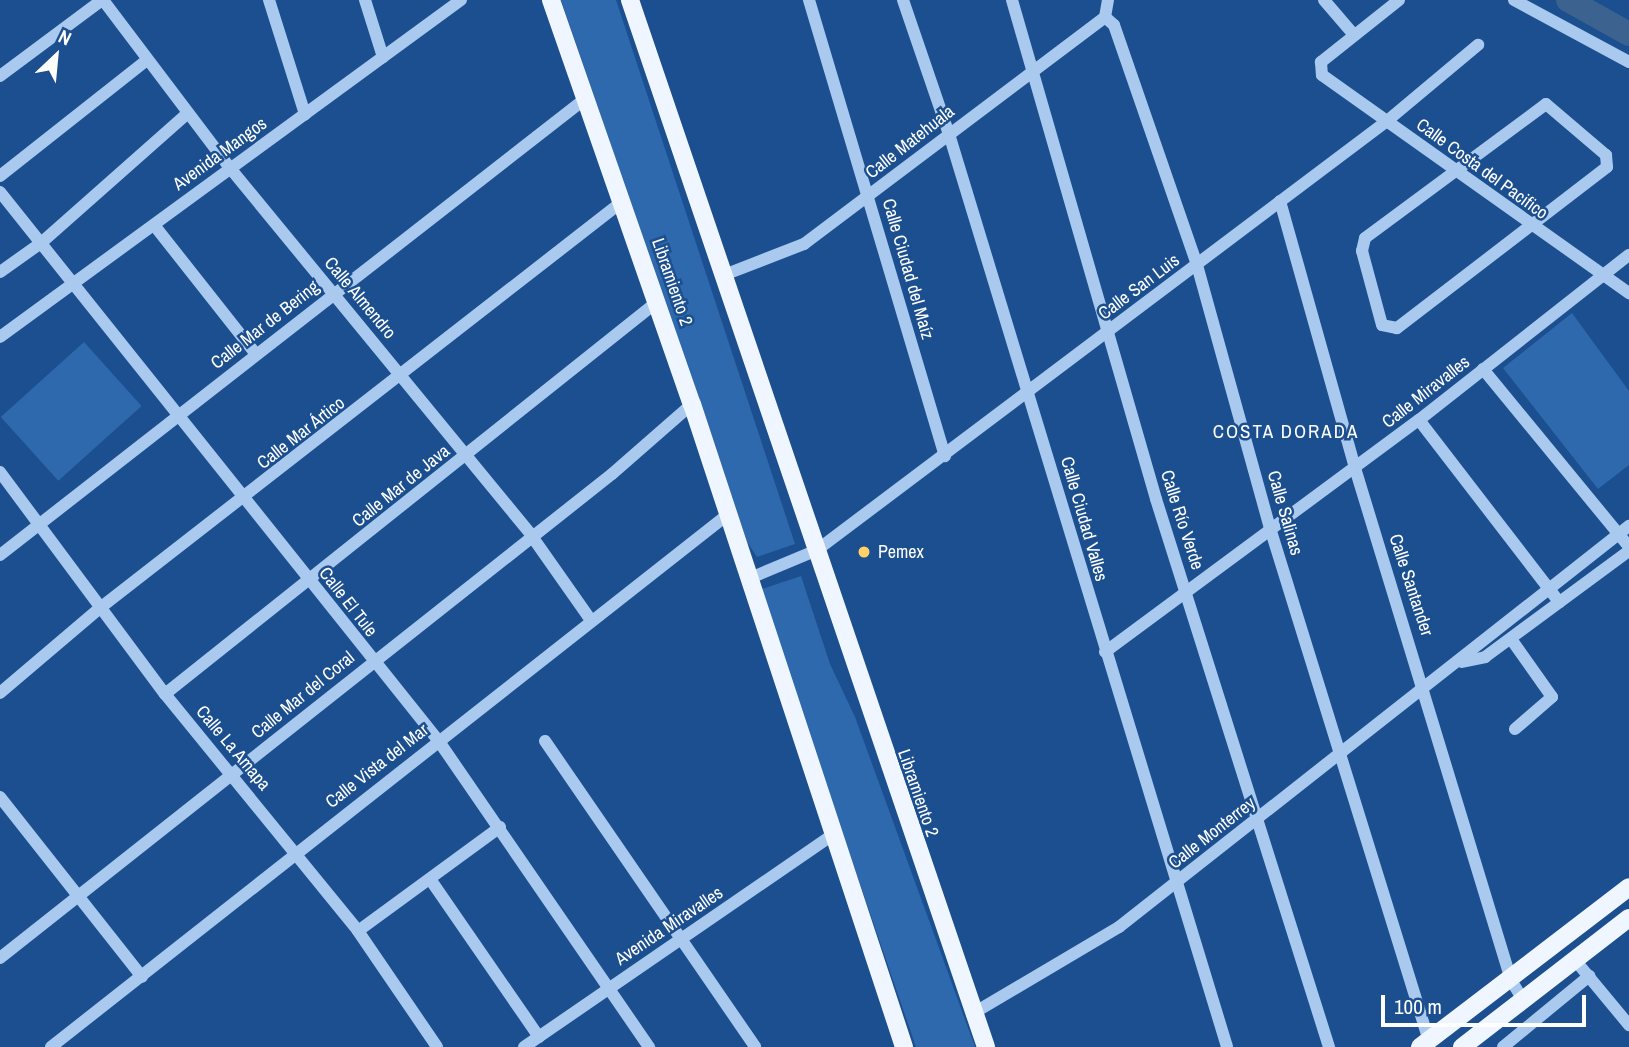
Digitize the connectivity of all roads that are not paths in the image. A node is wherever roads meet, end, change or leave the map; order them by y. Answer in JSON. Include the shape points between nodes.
{"nodes":[{"id":1,"x":102,"y":0,"type":"edge"},
{"id":2,"x":269,"y":0,"type":"edge"},
{"id":3,"x":365,"y":0,"type":"edge"},
{"id":4,"x":551,"y":0,"type":"edge"},
{"id":5,"x":630,"y":0,"type":"edge"},
{"id":6,"x":809,"y":0,"type":"edge"},
{"id":7,"x":1012,"y":0,"type":"edge"},
{"id":8,"x":1108,"y":0,"type":"edge"},
{"id":9,"x":1324,"y":0,"type":"edge"},
{"id":10,"x":1399,"y":0,"type":"edge"},
{"id":11,"x":1514,"y":0,"type":"edge"},
{"id":12,"x":904,"y":1,"type":"edge"},
{"id":13,"x":455,"y":2,"type":"edge"},
{"id":14,"x":1105,"y":17,"type":"junction"},
{"id":15,"x":1354,"y":35,"type":"junction"},
{"id":16,"x":1478,"y":45,"type":"dead end"},
{"id":17,"x":383,"y":57,"type":"junction"},
{"id":18,"x":147,"y":60,"type":"junction"},
{"id":19,"x":1629,"y":62,"type":"edge"},
{"id":20,"x":1032,"y":69,"type":"junction"},
{"id":21,"x":0,"y":76,"type":"edge"},
{"id":22,"x":585,"y":99,"type":"junction"},
{"id":23,"x":187,"y":114,"type":"junction"},
{"id":24,"x":305,"y":114,"type":"junction"},
{"id":25,"x":1387,"y":121,"type":"junction"},
{"id":26,"x":949,"y":134,"type":"junction"},
{"id":27,"x":230,"y":169,"type":"junction"},
{"id":28,"x":1456,"y":172,"type":"junction"},
{"id":29,"x":0,"y":176,"type":"edge"},
{"id":30,"x":0,"y":192,"type":"edge"},
{"id":31,"x":869,"y":196,"type":"junction"},
{"id":32,"x":623,"y":201,"type":"junction"},
{"id":33,"x":1280,"y":201,"type":"junction"},
{"id":34,"x":154,"y":225,"type":"junction"},
{"id":35,"x":1527,"y":225,"type":"junction"},
{"id":36,"x":41,"y":243,"type":"junction"},
{"id":37,"x":1629,"y":255,"type":"edge"},
{"id":38,"x":1197,"y":265,"type":"junction"},
{"id":39,"x":0,"y":272,"type":"edge"},
{"id":40,"x":724,"y":275,"type":"junction"},
{"id":41,"x":1602,"y":275,"type":"junction"},
{"id":42,"x":71,"y":285,"type":"junction"},
{"id":43,"x":1629,"y":293,"type":"edge"},
{"id":44,"x":333,"y":294,"type":"junction"},
{"id":45,"x":657,"y":302,"type":"junction"},
{"id":46,"x":1109,"y":331,"type":"junction"},
{"id":47,"x":0,"y":337,"type":"edge"},
{"id":48,"x":256,"y":354,"type":"junction"},
{"id":49,"x":1483,"y":369,"type":"junction"},
{"id":50,"x":403,"y":375,"type":"junction"},
{"id":51,"x":1028,"y":392,"type":"junction"},
{"id":52,"x":692,"y":404,"type":"junction"},
{"id":53,"x":176,"y":416,"type":"junction"},
{"id":54,"x":1419,"y":421,"type":"junction"},
{"id":55,"x":467,"y":456,"type":"junction"},
{"id":56,"x":945,"y":456,"type":"junction"},
{"id":57,"x":1355,"y":468,"type":"junction"},
{"id":58,"x":0,"y":472,"type":"edge"},
{"id":59,"x":244,"y":500,"type":"junction"},
{"id":60,"x":727,"y":514,"type":"junction"},
{"id":61,"x":38,"y":523,"type":"junction"},
{"id":62,"x":1270,"y":528,"type":"junction"},
{"id":63,"x":1624,"y":530,"type":"edge"},
{"id":64,"x":531,"y":535,"type":"junction"},
{"id":65,"x":1629,"y":549,"type":"edge"},
{"id":66,"x":817,"y":550,"type":"junction"},
{"id":67,"x":0,"y":555,"type":"edge"},
{"id":68,"x":748,"y":579,"type":"junction"},
{"id":69,"x":311,"y":583,"type":"junction"},
{"id":70,"x":1548,"y":587,"type":"junction"},
{"id":71,"x":1187,"y":592,"type":"junction"},
{"id":72,"x":1559,"y":602,"type":"junction"},
{"id":73,"x":100,"y":608,"type":"junction"},
{"id":74,"x":590,"y":618,"type":"junction"},
{"id":75,"x":1511,"y":639,"type":"junction"},
{"id":76,"x":1105,"y":652,"type":"junction"},
{"id":77,"x":372,"y":661,"type":"junction"},
{"id":78,"x":1462,"y":662,"type":"junction"},
{"id":79,"x":1426,"y":690,"type":"junction"},
{"id":80,"x":0,"y":693,"type":"edge"},
{"id":81,"x":165,"y":694,"type":"junction"},
{"id":82,"x":1515,"y":729,"type":"dead end"},
{"id":83,"x":438,"y":740,"type":"junction"},
{"id":84,"x":545,"y":741,"type":"dead end"},
{"id":85,"x":1342,"y":754,"type":"junction"},
{"id":86,"x":232,"y":775,"type":"junction"},
{"id":87,"x":0,"y":797,"type":"edge"},
{"id":88,"x":1261,"y":818,"type":"junction"},
{"id":89,"x":500,"y":827,"type":"junction"},
{"id":90,"x":834,"y":834,"type":"junction"},
{"id":91,"x":296,"y":853,"type":"junction"},
{"id":92,"x":430,"y":879,"type":"junction"},
{"id":93,"x":1177,"y":882,"type":"junction"},
{"id":94,"x":1629,"y":887,"type":"edge"},
{"id":95,"x":77,"y":895,"type":"junction"},
{"id":96,"x":1629,"y":918,"type":"edge"},
{"id":97,"x":358,"y":931,"type":"junction"},
{"id":98,"x":682,"y":940,"type":"junction"},
{"id":99,"x":0,"y":956,"type":"edge"},
{"id":100,"x":1575,"y":960,"type":"junction"},
{"id":101,"x":1589,"y":976,"type":"junction"},
{"id":102,"x":142,"y":977,"type":"junction"},
{"id":103,"x":1511,"y":980,"type":"junction"},
{"id":104,"x":609,"y":986,"type":"junction"},
{"id":105,"x":1522,"y":1000,"type":"junction"},
{"id":106,"x":972,"y":1014,"type":"junction"},
{"id":107,"x":1629,"y":1025,"type":"edge"},
{"id":108,"x":539,"y":1037,"type":"junction"},
{"id":109,"x":1424,"y":1044,"type":"edge"},
{"id":110,"x":51,"y":1047,"type":"edge"},
{"id":111,"x":437,"y":1047,"type":"edge"},
{"id":112,"x":524,"y":1047,"type":"edge"},
{"id":113,"x":649,"y":1047,"type":"edge"},
{"id":114,"x":755,"y":1047,"type":"edge"},
{"id":115,"x":904,"y":1047,"type":"edge"},
{"id":116,"x":986,"y":1047,"type":"edge"},
{"id":117,"x":1227,"y":1047,"type":"edge"},
{"id":118,"x":1329,"y":1047,"type":"edge"},
{"id":119,"x":1462,"y":1047,"type":"edge"},
{"id":120,"x":1503,"y":1047,"type":"edge"}],
"edges":[{"from":1,"to":18,"type":"street","name":"Calle Almendro"},
{"from":1,"to":21,"type":"street"},
{"from":2,"to":24,"type":"street"},
{"from":3,"to":17,"type":"street"},
{"from":4,"to":22,"type":"main road","name":"Libramiento 2"},
{"from":5,"to":40,"type":"main road","name":"Libramiento 2"},
{"from":6,"to":31,"type":"street","name":"Calle Ciudad del Maíz"},
{"from":7,"to":20,"type":"street","name":"Calle Río Verde"},
{"from":8,"to":14,"type":"street"},
{"from":9,"to":15,"type":"street"},
{"from":10,"to":15,"type":"street"},
{"from":11,"to":19,"type":"street"},
{"from":12,"to":26,"type":"street","name":"Calle Ciudad Valles"},
{"from":13,"to":17,"type":"street","name":"Avenida Mangos"},
{"from":14,"to":20,"type":"street","name":"Calle Matehuala"},
{"from":14,"to":38,"type":"street","name":"Calle Salinas","via":[[1114,24]]},
{"from":15,"to":25,"type":"street","name":"Calle Costa del Pacifico","via":[[1319,69]]},
{"from":16,"to":25,"type":"street","name":"Calle San Luis"},
{"from":17,"to":24,"type":"street","name":"Avenida Mangos"},
{"from":18,"to":23,"type":"street","name":"Calle Almendro"},
{"from":18,"to":29,"type":"street"},
{"from":20,"to":26,"type":"street","name":"Calle Matehuala"},
{"from":20,"to":46,"type":"street","name":"Calle Río Verde"},
{"from":22,"to":32,"type":"main road","name":"Libramiento 2"},
{"from":22,"to":44,"type":"street","name":"Calle Mar de Bering"},
{"from":23,"to":27,"type":"street","name":"Calle Almendro"},
{"from":23,"to":36,"type":"street"},
{"from":24,"to":27,"type":"street","name":"Avenida Mangos"},
{"from":25,"to":28,"type":"street","name":"Calle Costa del Pacifico"},
{"from":25,"to":33,"type":"street","name":"Calle San Luis"},
{"from":26,"to":31,"type":"street","name":"Calle Matehuala"},
{"from":26,"to":51,"type":"street","name":"Calle Ciudad Valles"},
{"from":27,"to":34,"type":"street","name":"Avenida Mangos"},
{"from":27,"to":44,"type":"street","name":"Calle Almendro"},
{"from":28,"to":35,"type":"street","name":"Calle Costa del Pacifico"},
{"from":28,"to":35,"type":"street","via":[[1546,104],[1608,161]]},
{"from":28,"to":35,"type":"street","via":[[1362,244],[1382,325],[1389,329]]},
{"from":30,"to":36,"type":"street","name":"Calle El Tule"},
{"from":31,"to":40,"type":"street","name":"Calle Matehuala","via":[[804,244]]},
{"from":31,"to":56,"type":"street","name":"Calle Ciudad del Maíz"},
{"from":32,"to":45,"type":"main road","name":"Libramiento 2"},
{"from":32,"to":50,"type":"street","name":"Calle Mar Ártico"},
{"from":33,"to":38,"type":"street","name":"Calle San Luis"},
{"from":33,"to":57,"type":"street","name":"Calle Santander"},
{"from":34,"to":42,"type":"street","name":"Avenida Mangos"},
{"from":34,"to":48,"type":"street"},
{"from":35,"to":41,"type":"street","name":"Calle Costa del Pacifico"},
{"from":36,"to":39,"type":"street"},
{"from":36,"to":42,"type":"street","name":"Calle El Tule"},
{"from":37,"to":41,"type":"street","name":"Calle Miravalles"},
{"from":38,"to":46,"type":"street","name":"Calle San Luis"},
{"from":38,"to":62,"type":"street","name":"Calle Salinas"},
{"from":40,"to":66,"type":"main road","name":"Libramiento 2"},
{"from":41,"to":43,"type":"street","name":"Calle Costa del Pacifico"},
{"from":41,"to":49,"type":"street","name":"Calle Miravalles"},
{"from":42,"to":47,"type":"street","name":"Avenida Mangos"},
{"from":42,"to":53,"type":"street","name":"Calle El Tule"},
{"from":44,"to":48,"type":"street","name":"Calle Mar de Bering"},
{"from":44,"to":50,"type":"street","name":"Calle Almendro"},
{"from":45,"to":52,"type":"main road","name":"Libramiento 2"},
{"from":45,"to":55,"type":"street","name":"Calle Mar de Java"},
{"from":46,"to":51,"type":"street","name":"Calle San Luis"},
{"from":46,"to":71,"type":"street","name":"Calle Río Verde"},
{"from":48,"to":53,"type":"street","name":"Calle Mar de Bering"},
{"from":49,"to":54,"type":"street","name":"Calle Miravalles"},
{"from":49,"to":63,"type":"street"},
{"from":50,"to":55,"type":"street","name":"Calle Almendro"},
{"from":50,"to":59,"type":"street","name":"Calle Mar Ártico"},
{"from":51,"to":56,"type":"street","name":"Calle San Luis"},
{"from":51,"to":76,"type":"street","name":"Calle Ciudad Valles"},
{"from":52,"to":60,"type":"main road","name":"Libramiento 2"},
{"from":52,"to":64,"type":"street","name":"Calle Mar del Coral"},
{"from":53,"to":59,"type":"street","name":"Calle El Tule"},
{"from":53,"to":61,"type":"street","name":"Calle Mar de Bering"},
{"from":54,"to":57,"type":"street","name":"Calle Miravalles"},
{"from":54,"to":70,"type":"street"},
{"from":55,"to":64,"type":"street","name":"Calle Almendro"},
{"from":55,"to":69,"type":"street","name":"Calle Mar de Java"},
{"from":56,"to":66,"type":"street","name":"Calle San Luis"},
{"from":57,"to":62,"type":"street","name":"Calle Miravalles"},
{"from":57,"to":79,"type":"street","name":"Calle Santander"},
{"from":58,"to":61,"type":"street","name":"Calle La Amapa"},
{"from":59,"to":69,"type":"street","name":"Calle El Tule"},
{"from":59,"to":73,"type":"street","name":"Calle Mar Ártico"},
{"from":60,"to":68,"type":"main road","name":"Libramiento 2"},
{"from":60,"to":74,"type":"street","name":"Calle Vista del Mar"},
{"from":61,"to":67,"type":"street","name":"Calle Mar de Bering"},
{"from":61,"to":73,"type":"street","name":"Calle La Amapa"},
{"from":62,"to":71,"type":"street","name":"Calle Miravalles"},
{"from":62,"to":85,"type":"street","name":"Calle Salinas"},
{"from":63,"to":65,"type":"street"},
{"from":63,"to":70,"type":"street","name":"Calle Monterrey"},
{"from":64,"to":74,"type":"street","name":"Calle Almendro"},
{"from":64,"to":77,"type":"street","name":"Calle Mar del Coral"},
{"from":65,"to":72,"type":"street","name":"Calle Monterrey"},
{"from":66,"to":68,"type":"street"},
{"from":66,"to":106,"type":"main road","name":"Libramiento 2"},
{"from":68,"to":90,"type":"main road","name":"Libramiento 2"},
{"from":69,"to":77,"type":"street","name":"Calle El Tule"},
{"from":69,"to":81,"type":"street","name":"Calle Mar de Java"},
{"from":70,"to":72,"type":"street"},
{"from":70,"to":78,"type":"street","name":"Calle Monterrey","via":[[1473,645]]},
{"from":71,"to":76,"type":"street","name":"Calle Miravalles"},
{"from":71,"to":88,"type":"street","name":"Calle Río Verde"},
{"from":72,"to":75,"type":"street","name":"Calle Monterrey"},
{"from":73,"to":80,"type":"street","name":"Calle Mar Ártico"},
{"from":73,"to":81,"type":"street","name":"Calle La Amapa"},
{"from":74,"to":83,"type":"street","name":"Calle Vista del Mar"},
{"from":75,"to":78,"type":"street","name":"Calle Monterrey","via":[[1485,657]]},
{"from":75,"to":82,"type":"street","via":[[1552,697]]},
{"from":76,"to":93,"type":"street","name":"Calle Ciudad Valles"},
{"from":77,"to":83,"type":"street","name":"Calle El Tule"},
{"from":77,"to":86,"type":"street","name":"Calle Mar del Coral"},
{"from":78,"to":79,"type":"street","name":"Calle Monterrey"},
{"from":79,"to":85,"type":"street","name":"Calle Monterrey"},
{"from":79,"to":103,"type":"street","name":"Calle Santander"},
{"from":81,"to":86,"type":"street","name":"Calle La Amapa"},
{"from":83,"to":89,"type":"street","name":"Calle El Tule"},
{"from":83,"to":91,"type":"street","name":"Calle Vista del Mar"},
{"from":84,"to":98,"type":"street"},
{"from":85,"to":88,"type":"street","name":"Calle Monterrey"},
{"from":85,"to":109,"type":"street","name":"Calle Salinas"},
{"from":86,"to":91,"type":"street","name":"Calle La Amapa"},
{"from":86,"to":95,"type":"street","name":"Calle Mar del Coral"},
{"from":87,"to":95,"type":"street"},
{"from":88,"to":93,"type":"street","name":"Calle Monterrey"},
{"from":88,"to":118,"type":"street","name":"Calle Río Verde"},
{"from":89,"to":92,"type":"street"},
{"from":89,"to":104,"type":"street","name":"Calle El Tule"},
{"from":90,"to":98,"type":"street","name":"Avenida Miravalles"},
{"from":90,"to":115,"type":"main road","name":"Libramiento 2"},
{"from":91,"to":97,"type":"street","name":"Calle La Amapa"},
{"from":91,"to":102,"type":"street","name":"Calle Vista del Mar"},
{"from":92,"to":97,"type":"street"},
{"from":92,"to":108,"type":"street"},
{"from":93,"to":106,"type":"street","name":"Calle Monterrey","via":[[1119,927]]},
{"from":93,"to":117,"type":"street","name":"Calle Ciudad Valles"},
{"from":94,"to":103,"type":"main road"},
{"from":95,"to":99,"type":"street","name":"Calle Mar del Coral"},
{"from":95,"to":102,"type":"street"},
{"from":96,"to":100,"type":"main road"},
{"from":97,"to":111,"type":"street","name":"Calle La Amapa"},
{"from":98,"to":104,"type":"street","name":"Avenida Miravalles"},
{"from":98,"to":114,"type":"street"},
{"from":100,"to":101,"type":"street"},
{"from":100,"to":105,"type":"main road"},
{"from":101,"to":107,"type":"street"},
{"from":101,"to":120,"type":"street"},
{"from":102,"to":110,"type":"street","name":"Calle Vista del Mar"},
{"from":103,"to":105,"type":"street","name":"Calle Santander"},
{"from":103,"to":109,"type":"main road"},
{"from":104,"to":108,"type":"street","name":"Avenida Miravalles"},
{"from":104,"to":113,"type":"street","name":"Calle El Tule"},
{"from":105,"to":119,"type":"main road"},
{"from":106,"to":116,"type":"main road","name":"Libramiento 2"},
{"from":108,"to":112,"type":"street","name":"Avenida Miravalles"}]}
